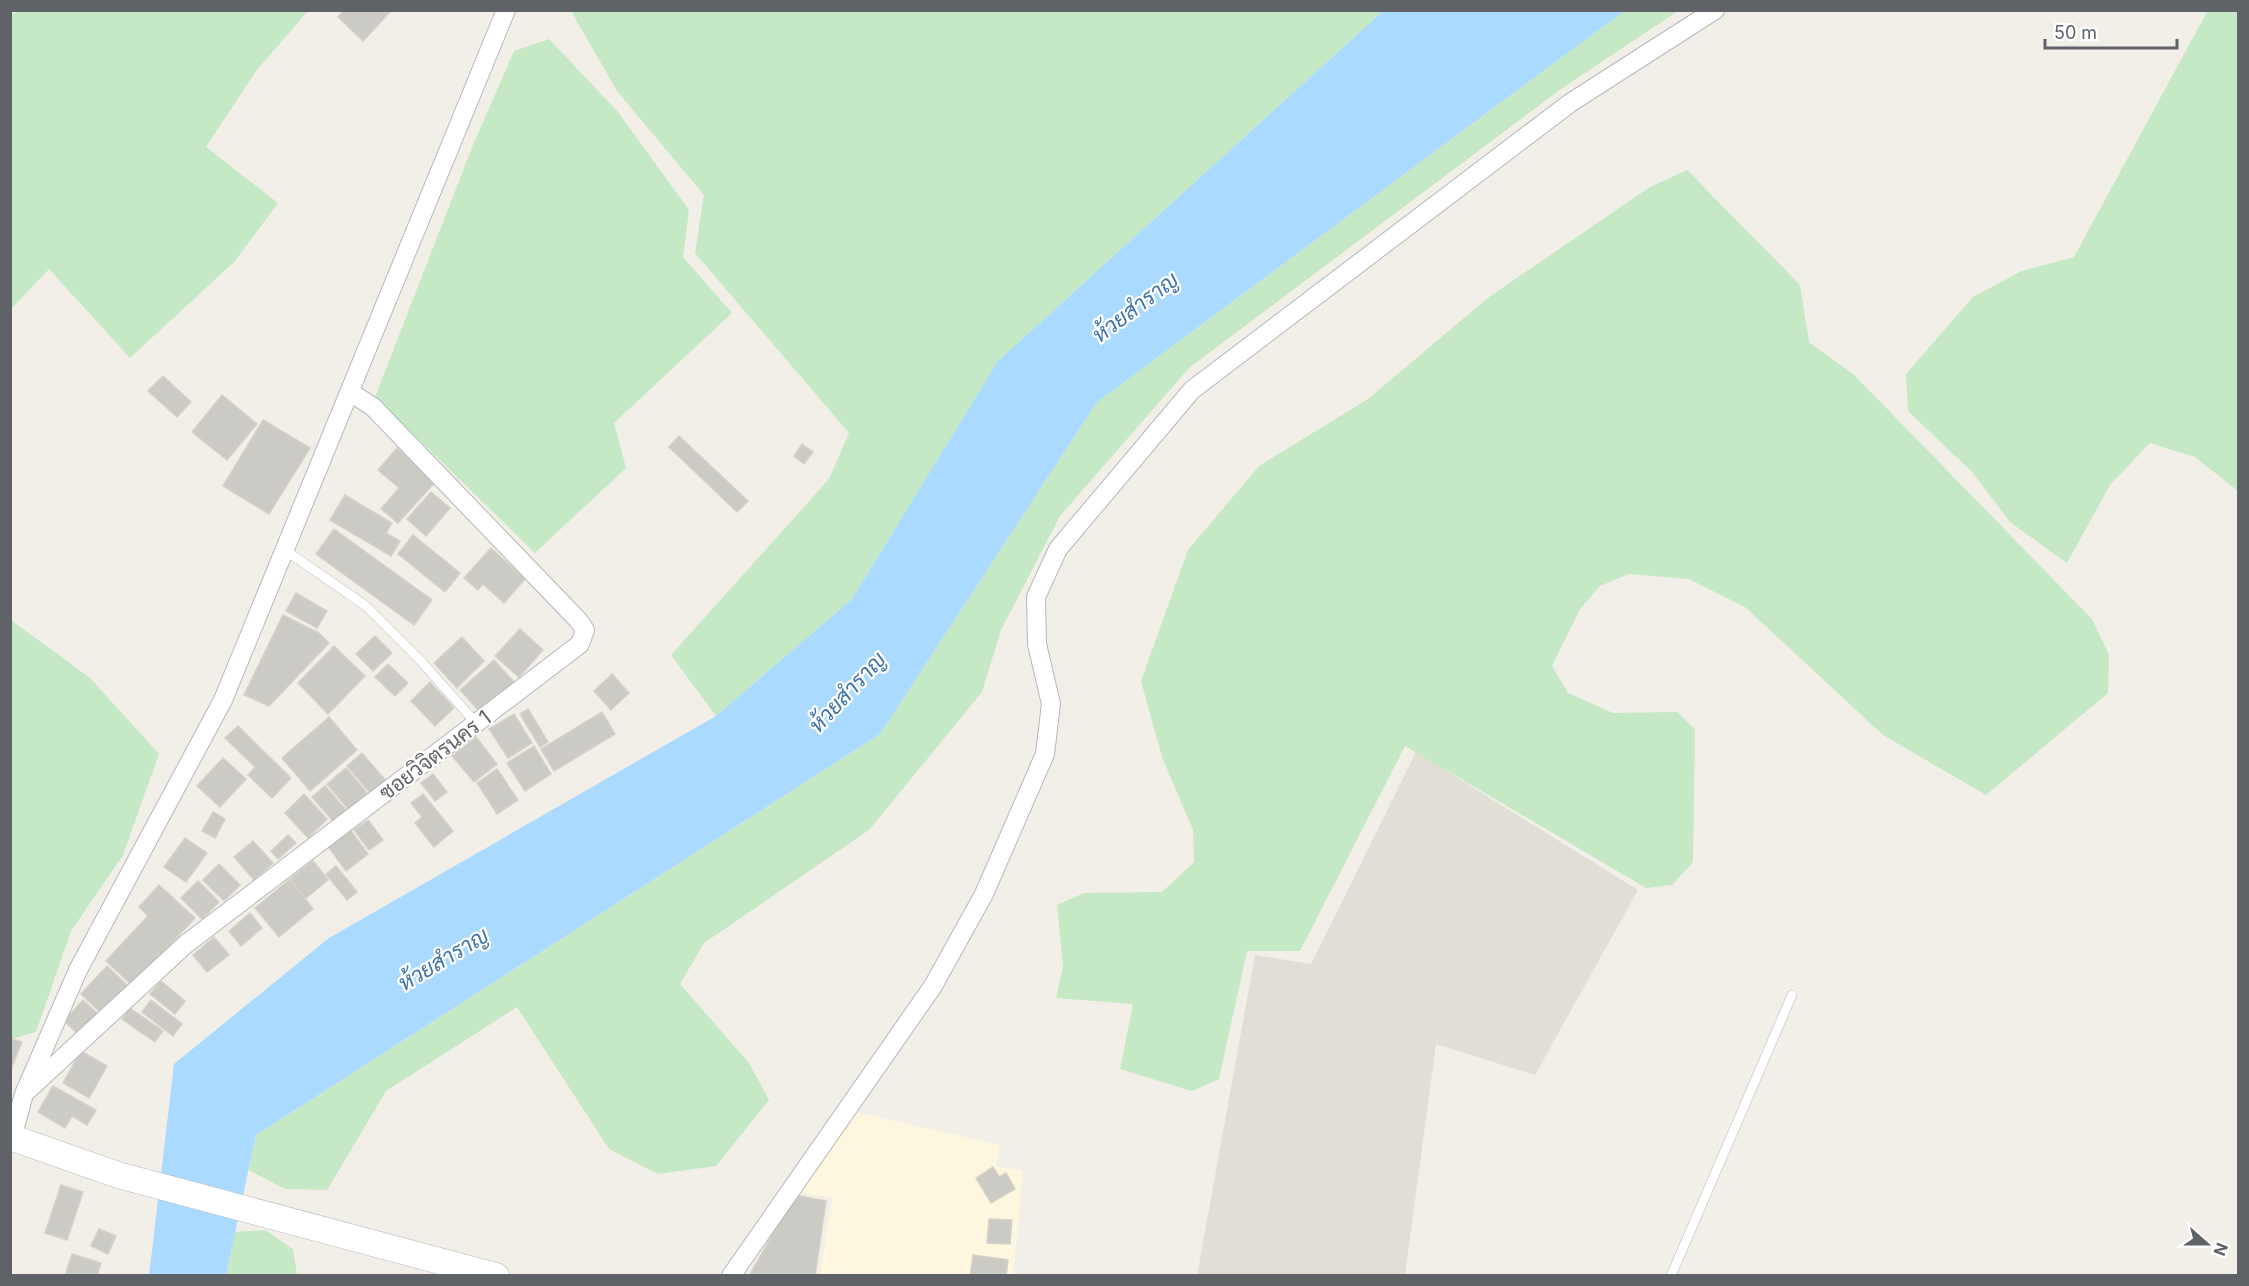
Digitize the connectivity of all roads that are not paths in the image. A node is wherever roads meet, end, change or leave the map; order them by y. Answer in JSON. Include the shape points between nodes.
{"nodes":[{"id":1,"x":506,"y":10,"type":"edge"},
{"id":2,"x":1715,"y":10,"type":"edge"},
{"id":3,"x":350,"y":392,"type":"junction"},
{"id":4,"x":285,"y":550,"type":"junction"},
{"id":5,"x":476,"y":723,"type":"junction"},
{"id":6,"x":1792,"y":995,"type":"dead end"},
{"id":7,"x":24,"y":1094,"type":"junction"},
{"id":8,"x":11,"y":1137,"type":"edge"},
{"id":9,"x":496,"y":1275,"type":"edge"},
{"id":10,"x":730,"y":1275,"type":"edge"},
{"id":11,"x":1671,"y":1275,"type":"edge"}],
"edges":[{"from":1,"to":3,"type":"street"},
{"from":2,"to":10,"type":"street","via":[[1570,102],[1192,390],[1058,549],[1036,597],[1036,644],[1051,704],[1045,754],[984,894],[933,986]]},
{"from":3,"to":4,"type":"street"},
{"from":3,"to":5,"type":"street","name":"ซอยวิจิตรนคร 1","via":[[374,407],[585,630],[580,644]]},
{"from":4,"to":5,"type":"lane","via":[[366,606]]},
{"from":4,"to":7,"type":"street","via":[[223,700],[78,970]]},
{"from":5,"to":7,"type":"street","name":"ซอยวิจิตรนคร 1","via":[[186,944]]},
{"from":6,"to":11,"type":"lane"},
{"from":7,"to":8,"type":"street"},
{"from":8,"to":9,"type":"street","via":[[118,1175]]}]}
